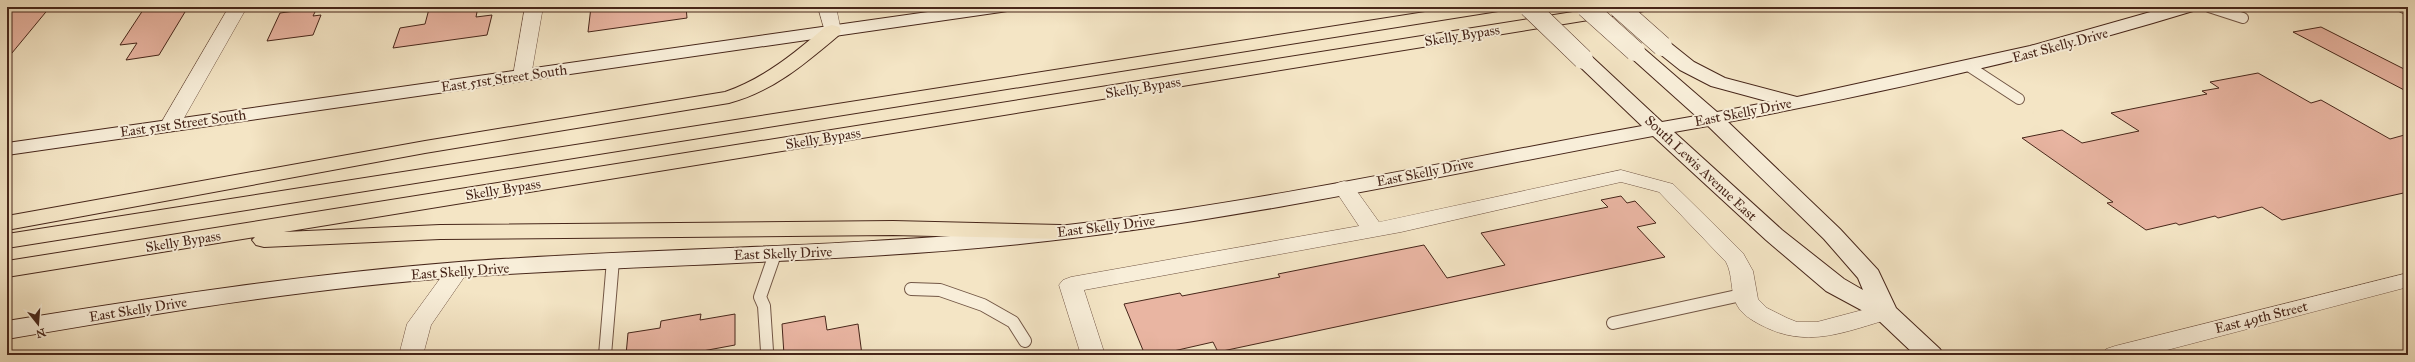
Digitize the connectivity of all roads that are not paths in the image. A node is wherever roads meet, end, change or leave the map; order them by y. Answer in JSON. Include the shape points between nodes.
{"nodes":[{"id":1,"x":238,"y":7,"type":"edge"},
{"id":2,"x":534,"y":7,"type":"edge"},
{"id":3,"x":827,"y":7,"type":"edge"},
{"id":4,"x":1001,"y":7,"type":"edge"},
{"id":5,"x":1492,"y":7,"type":"edge"},
{"id":6,"x":1529,"y":7,"type":"edge"},
{"id":7,"x":1586,"y":7,"type":"edge"},
{"id":8,"x":1618,"y":7,"type":"edge"},
{"id":9,"x":1638,"y":7,"type":"edge"},
{"id":10,"x":2187,"y":7,"type":"edge"},
{"id":11,"x":2209,"y":7,"type":"edge"},
{"id":12,"x":2402,"y":7,"type":"edge"},
{"id":13,"x":2408,"y":10,"type":"edge"},
{"id":14,"x":2243,"y":18,"type":"dead end"},
{"id":15,"x":832,"y":31,"type":"junction"},
{"id":16,"x":1970,"y":67,"type":"junction"},
{"id":17,"x":522,"y":76,"type":"junction"},
{"id":18,"x":2019,"y":100,"type":"dead end"},
{"id":19,"x":1794,"y":102,"type":"junction"},
{"id":20,"x":1711,"y":118,"type":"junction"},
{"id":21,"x":170,"y":125,"type":"junction"},
{"id":22,"x":1658,"y":128,"type":"junction"},
{"id":23,"x":7,"y":149,"type":"edge"},
{"id":24,"x":1344,"y":187,"type":"junction"},
{"id":25,"x":7,"y":223,"type":"edge"},
{"id":26,"x":1374,"y":230,"type":"junction"},
{"id":27,"x":1060,"y":232,"type":"junction"},
{"id":28,"x":7,"y":241,"type":"edge"},
{"id":29,"x":160,"y":244,"type":"junction"},
{"id":30,"x":775,"y":254,"type":"junction"},
{"id":31,"x":613,"y":260,"type":"junction"},
{"id":32,"x":7,"y":269,"type":"edge"},
{"id":33,"x":458,"y":270,"type":"junction"},
{"id":34,"x":2408,"y":280,"type":"edge"},
{"id":35,"x":911,"y":290,"type":"dead end"},
{"id":36,"x":1746,"y":294,"type":"junction"},
{"id":37,"x":1885,"y":312,"type":"junction"},
{"id":38,"x":1613,"y":323,"type":"dead end"},
{"id":39,"x":7,"y":330,"type":"edge"},
{"id":40,"x":1025,"y":341,"type":"dead end"},
{"id":41,"x":411,"y":355,"type":"edge"},
{"id":42,"x":605,"y":355,"type":"edge"},
{"id":43,"x":765,"y":355,"type":"edge"},
{"id":44,"x":1093,"y":355,"type":"edge"},
{"id":45,"x":1932,"y":355,"type":"edge"},
{"id":46,"x":2115,"y":355,"type":"edge"}],
"edges":[{"from":1,"to":21,"type":"street"},
{"from":2,"to":17,"type":"street"},
{"from":3,"to":15,"type":"street"},
{"from":4,"to":15,"type":"main road","name":"East 51st Street South"},
{"from":5,"to":28,"type":"highway","name":"Skelly Bypass"},
{"from":6,"to":22,"type":"main road","name":"South Lewis Avenue East","bridge":true},
{"from":7,"to":20,"type":"main road","name":"South Lewis Avenue East","bridge":true},
{"from":8,"to":19,"type":"main road","bridge":true,"via":[[1687,66],[1712,79]]},
{"from":9,"to":29,"type":"highway","name":"Skelly Bypass"},
{"from":10,"to":16,"type":"main road","name":"East Skelly Drive","via":[[2072,43]]},
{"from":11,"to":14,"type":"lane"},
{"from":12,"to":13,"type":"lane"},
{"from":15,"to":17,"type":"main road","name":"East 51st Street South"},
{"from":15,"to":25,"type":"highway","via":[[798,60],[752,89],[729,97],[658,111],[425,147]]},
{"from":16,"to":18,"type":"lane"},
{"from":16,"to":19,"type":"main road","name":"East Skelly Drive"},
{"from":17,"to":21,"type":"main road","name":"East 51st Street South"},
{"from":19,"to":20,"type":"main road","name":"East Skelly Drive"},
{"from":20,"to":22,"type":"main road","name":"East Skelly Drive"},
{"from":20,"to":37,"type":"main road","name":"South Lewis Avenue East","via":[[1788,190],[1869,275]]},
{"from":21,"to":23,"type":"main road","name":"East 51st Street South"},
{"from":22,"to":24,"type":"main road","name":"East Skelly Drive"},
{"from":22,"to":37,"type":"main road","name":"South Lewis Avenue East","via":[[1738,204],[1835,285]]},
{"from":24,"to":26,"type":"street"},
{"from":24,"to":27,"type":"main road","name":"East Skelly Drive","via":[[1233,208]]},
{"from":26,"to":36,"type":"street","via":[[1621,176],[1666,188],[1735,258],[1742,272]]},
{"from":26,"to":44,"type":"street","via":[[1070,285]]},
{"from":27,"to":29,"type":"highway","via":[[893,228],[730,232],[440,232]]},
{"from":27,"to":30,"type":"main road","name":"East Skelly Drive","via":[[861,250]]},
{"from":29,"to":32,"type":"highway","name":"Skelly Bypass"},
{"from":30,"to":31,"type":"main road","name":"East Skelly Drive"},
{"from":30,"to":43,"type":"lane","via":[[760,297],[764,306],[767,351]]},
{"from":31,"to":33,"type":"main road","name":"East Skelly Drive"},
{"from":31,"to":42,"type":"lane"},
{"from":33,"to":39,"type":"main road","name":"East Skelly Drive","via":[[231,294]]},
{"from":33,"to":41,"type":"street","via":[[419,324]]},
{"from":34,"to":46,"type":"street","name":"East 49th Street"},
{"from":35,"to":40,"type":"lane","via":[[940,290],[982,305],[1013,322]]},
{"from":36,"to":37,"type":"street","via":[[1747,302],[1759,314],[1796,330],[1817,330]]},
{"from":36,"to":38,"type":"lane"},
{"from":37,"to":45,"type":"main road","name":"South Lewis Avenue East"}]}
